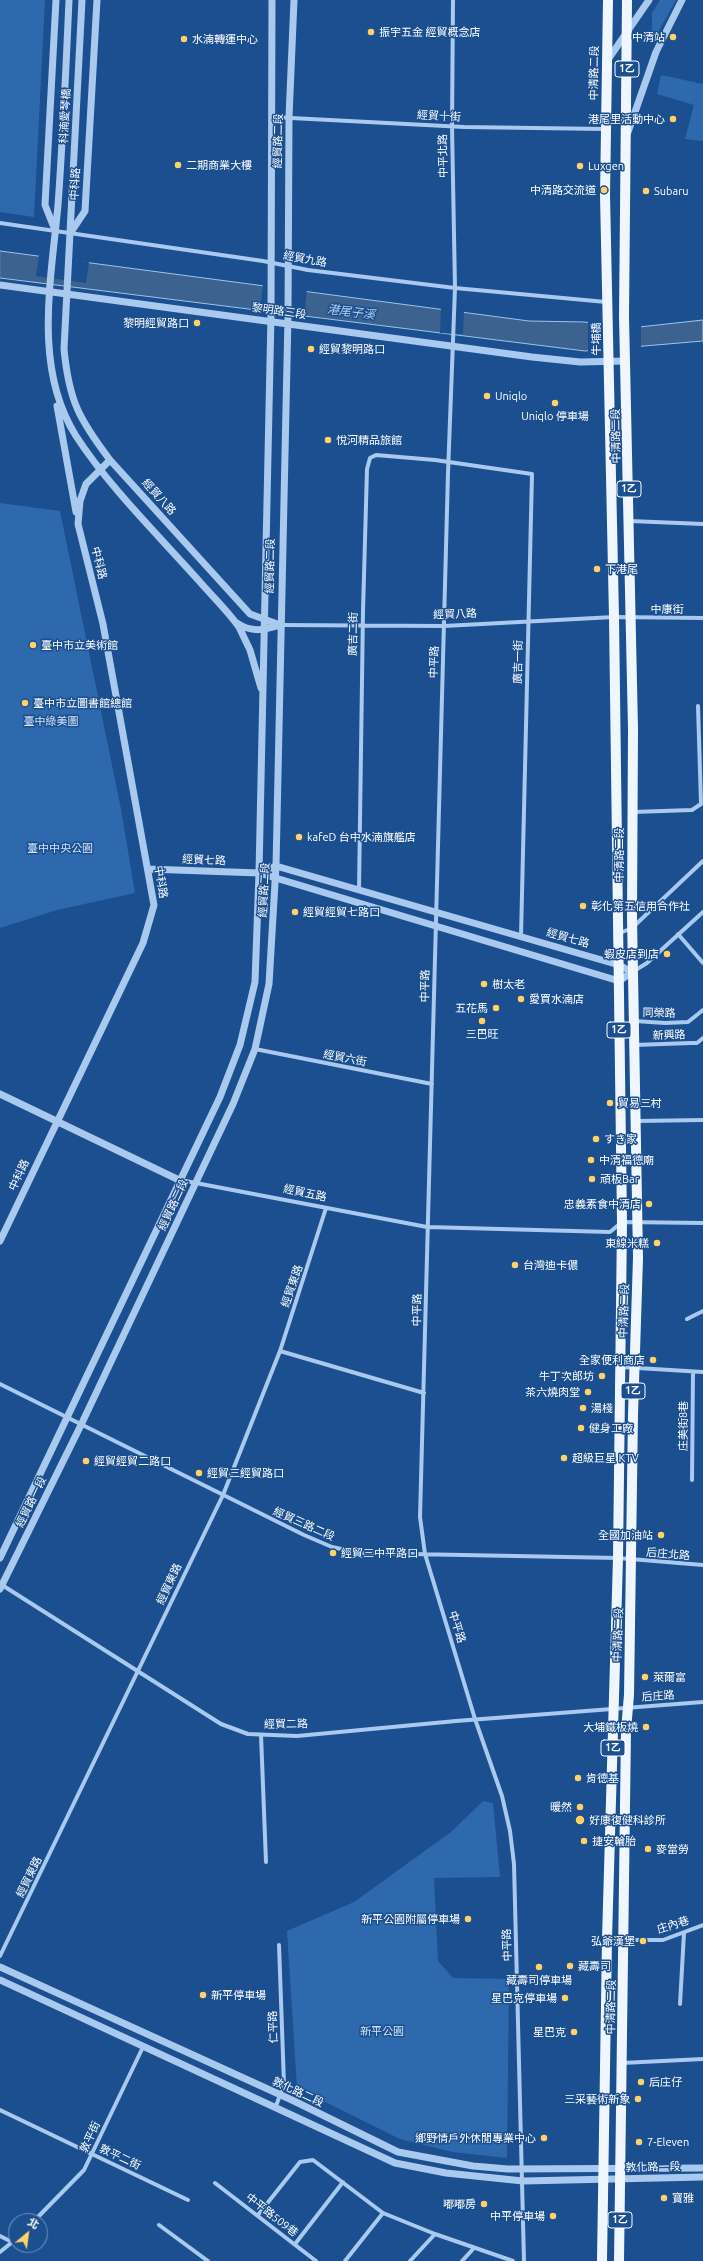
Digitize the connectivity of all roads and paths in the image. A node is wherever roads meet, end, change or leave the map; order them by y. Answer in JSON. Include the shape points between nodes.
{"nodes":[{"id":1,"x":56,"y":0,"type":"edge"},
{"id":2,"x":69,"y":0,"type":"edge"},
{"id":3,"x":82,"y":0,"type":"edge"},
{"id":4,"x":97,"y":0,"type":"edge"},
{"id":5,"x":272,"y":0,"type":"edge"},
{"id":6,"x":294,"y":0,"type":"edge"},
{"id":7,"x":453,"y":0,"type":"edge"},
{"id":8,"x":608,"y":0,"type":"edge"},
{"id":9,"x":627,"y":0,"type":"edge"},
{"id":10,"x":649,"y":0,"type":"edge"},
{"id":11,"x":682,"y":0,"type":"edge"},
{"id":12,"x":627,"y":32,"type":"junction"},
{"id":13,"x":606,"y":63,"type":"junction"},
{"id":14,"x":272,"y":117,"type":"junction"},
{"id":15,"x":289,"y":117,"type":"junction"},
{"id":16,"x":452,"y":126,"type":"junction"},
{"id":17,"x":605,"y":129,"type":"junction"},
{"id":18,"x":626,"y":138,"type":"junction"},
{"id":19,"x":0,"y":223,"type":"edge"},
{"id":20,"x":55,"y":230,"type":"junction"},
{"id":21,"x":71,"y":232,"type":"junction"},
{"id":22,"x":272,"y":263,"type":"junction"},
{"id":23,"x":288,"y":266,"type":"junction"},
{"id":24,"x":0,"y":285,"type":"edge"},
{"id":25,"x":455,"y":288,"type":"junction"},
{"id":26,"x":50,"y":292,"type":"junction"},
{"id":27,"x":67,"y":294,"type":"junction"},
{"id":28,"x":455,"y":298,"type":"joint"},
{"id":29,"x":608,"y":302,"type":"junction"},
{"id":30,"x":608,"y":316,"type":"joint"},
{"id":31,"x":271,"y":318,"type":"junction"},
{"id":32,"x":288,"y":319,"type":"junction"},
{"id":33,"x":454,"y":346,"type":"junction"},
{"id":34,"x":626,"y":361,"type":"junction"},
{"id":35,"x":608,"y":363,"type":"junction"},
{"id":36,"x":52,"y":381,"type":"junction"},
{"id":37,"x":110,"y":460,"type":"junction"},
{"id":38,"x":448,"y":462,"type":"junction"},
{"id":39,"x":100,"y":469,"type":"junction"},
{"id":40,"x":629,"y":521,"type":"junction"},
{"id":41,"x":78,"y":524,"type":"junction"},
{"id":42,"x":703,"y":524,"type":"edge"},
{"id":43,"x":614,"y":617,"type":"junction"},
{"id":44,"x":264,"y":618,"type":"junction"},
{"id":45,"x":631,"y":618,"type":"junction"},
{"id":46,"x":703,"y":618,"type":"edge"},
{"id":47,"x":234,"y":620,"type":"junction"},
{"id":48,"x":528,"y":622,"type":"junction"},
{"id":49,"x":280,"y":625,"type":"junction"},
{"id":50,"x":444,"y":626,"type":"junction"},
{"id":51,"x":362,"y":627,"type":"junction"},
{"id":52,"x":264,"y":630,"type":"junction"},
{"id":53,"x":263,"y":695,"type":"junction"},
{"id":54,"x":698,"y":706,"type":"dead end"},
{"id":55,"x":702,"y":734,"type":"edge"},
{"id":56,"x":702,"y":761,"type":"edge"},
{"id":57,"x":631,"y":812,"type":"junction"},
{"id":58,"x":703,"y":861,"type":"edge"},
{"id":59,"x":276,"y":866,"type":"junction"},
{"id":60,"x":148,"y":869,"type":"junction"},
{"id":61,"x":260,"y":873,"type":"junction"},
{"id":62,"x":275,"y":878,"type":"junction"},
{"id":63,"x":359,"y":890,"type":"junction"},
{"id":64,"x":436,"y":912,"type":"junction"},
{"id":65,"x":703,"y":912,"type":"edge"},
{"id":66,"x":436,"y":926,"type":"junction"},
{"id":67,"x":632,"y":928,"type":"junction"},
{"id":68,"x":618,"y":934,"type":"junction"},
{"id":69,"x":678,"y":934,"type":"junction"},
{"id":70,"x":520,"y":936,"type":"junction"},
{"id":71,"x":703,"y":963,"type":"edge"},
{"id":72,"x":619,"y":965,"type":"junction"},
{"id":73,"x":632,"y":972,"type":"junction"},
{"id":74,"x":619,"y":981,"type":"junction"},
{"id":75,"x":703,"y":1010,"type":"edge"},
{"id":76,"x":634,"y":1021,"type":"junction"},
{"id":77,"x":703,"y":1038,"type":"edge"},
{"id":78,"x":634,"y":1045,"type":"junction"},
{"id":79,"x":255,"y":1048,"type":"junction"},
{"id":80,"x":432,"y":1084,"type":"junction"},
{"id":81,"x":0,"y":1094,"type":"edge"},
{"id":82,"x":703,"y":1120,"type":"edge"},
{"id":83,"x":57,"y":1121,"type":"junction"},
{"id":84,"x":636,"y":1121,"type":"junction"},
{"id":85,"x":179,"y":1180,"type":"junction"},
{"id":86,"x":196,"y":1183,"type":"junction"},
{"id":87,"x":326,"y":1208,"type":"junction"},
{"id":88,"x":622,"y":1222,"type":"junction"},
{"id":89,"x":638,"y":1223,"type":"junction"},
{"id":90,"x":703,"y":1223,"type":"edge"},
{"id":91,"x":427,"y":1227,"type":"junction"},
{"id":92,"x":2,"y":1233,"type":"edge"},
{"id":93,"x":0,"y":1241,"type":"edge"},
{"id":94,"x":703,"y":1311,"type":"edge"},
{"id":95,"x":687,"y":1319,"type":"dead end"},
{"id":96,"x":280,"y":1351,"type":"junction"},
{"id":97,"x":620,"y":1367,"type":"junction"},
{"id":98,"x":634,"y":1369,"type":"junction"},
{"id":99,"x":693,"y":1372,"type":"junction"},
{"id":100,"x":703,"y":1372,"type":"edge"},
{"id":101,"x":0,"y":1384,"type":"edge"},
{"id":102,"x":424,"y":1393,"type":"junction"},
{"id":103,"x":67,"y":1418,"type":"junction"},
{"id":104,"x":81,"y":1425,"type":"junction"},
{"id":105,"x":692,"y":1480,"type":"dead end"},
{"id":106,"x":223,"y":1495,"type":"junction"},
{"id":107,"x":425,"y":1554,"type":"junction"},
{"id":108,"x":0,"y":1558,"type":"edge"},
{"id":109,"x":618,"y":1558,"type":"junction"},
{"id":110,"x":632,"y":1560,"type":"junction"},
{"id":111,"x":703,"y":1566,"type":"edge"},
{"id":112,"x":1,"y":1586,"type":"edge"},
{"id":113,"x":139,"y":1671,"type":"junction"},
{"id":114,"x":703,"y":1702,"type":"edge"},
{"id":115,"x":628,"y":1707,"type":"junction"},
{"id":116,"x":614,"y":1708,"type":"junction"},
{"id":117,"x":475,"y":1719,"type":"junction"},
{"id":118,"x":261,"y":1735,"type":"junction"},
{"id":119,"x":266,"y":1862,"type":"dead end"},
{"id":120,"x":703,"y":1925,"type":"edge"},
{"id":121,"x":684,"y":1933,"type":"junction"},
{"id":122,"x":625,"y":1940,"type":"junction"},
{"id":123,"x":279,"y":1945,"type":"dead end"},
{"id":124,"x":0,"y":1956,"type":"edge"},
{"id":125,"x":0,"y":1967,"type":"edge"},
{"id":126,"x":0,"y":1980,"type":"edge"},
{"id":127,"x":680,"y":2004,"type":"dead end"},
{"id":128,"x":143,"y":2047,"type":"junction"},
{"id":129,"x":703,"y":2059,"type":"edge"},
{"id":130,"x":622,"y":2063,"type":"junction"},
{"id":131,"x":281,"y":2096,"type":"junction"},
{"id":132,"x":276,"y":2106,"type":"junction"},
{"id":133,"x":0,"y":2110,"type":"edge"},
{"id":134,"x":92,"y":2154,"type":"junction"},
{"id":135,"x":523,"y":2168,"type":"junction"},
{"id":136,"x":703,"y":2168,"type":"edge"},
{"id":137,"x":604,"y":2174,"type":"junction"},
{"id":138,"x":621,"y":2174,"type":"junction"},
{"id":139,"x":703,"y":2177,"type":"edge"},
{"id":140,"x":523,"y":2181,"type":"junction"},
{"id":141,"x":343,"y":2182,"type":"junction"},
{"id":142,"x":215,"y":2183,"type":"dead end"},
{"id":143,"x":188,"y":2200,"type":"dead end"},
{"id":144,"x":42,"y":2213,"type":"edge"},
{"id":145,"x":384,"y":2213,"type":"junction"},
{"id":146,"x":258,"y":2215,"type":"junction"},
{"id":147,"x":159,"y":2225,"type":"dead end"},
{"id":148,"x":435,"y":2234,"type":"junction"},
{"id":149,"x":295,"y":2244,"type":"junction"},
{"id":150,"x":8,"y":2245,"type":"edge"},
{"id":151,"x":474,"y":2248,"type":"junction"},
{"id":152,"x":0,"y":2252,"type":"edge"},
{"id":153,"x":208,"y":2261,"type":"edge"},
{"id":154,"x":316,"y":2261,"type":"edge"},
{"id":155,"x":345,"y":2261,"type":"edge"},
{"id":156,"x":410,"y":2261,"type":"edge"},
{"id":157,"x":462,"y":2261,"type":"edge"},
{"id":158,"x":513,"y":2261,"type":"edge"},
{"id":159,"x":524,"y":2261,"type":"edge"},
{"id":160,"x":602,"y":2261,"type":"edge"},
{"id":161,"x":619,"y":2261,"type":"edge"}],
"edges":[{"from":1,"to":20,"type":"street","name":"中科路","via":[[45,205]]},
{"from":2,"to":20,"type":"street","name":"科湳愛琴橋"},
{"from":3,"to":21,"type":"street","name":"科湳愛琴橋"},
{"from":4,"to":21,"type":"street","name":"中科路","via":[[85,211]]},
{"from":5,"to":14,"type":"street","name":"經貿路二段"},
{"from":6,"to":15,"type":"street","name":"經貿路二段"},
{"from":7,"to":16,"type":"street","name":"中平北路"},
{"from":8,"to":13,"type":"main road","name":"中清路二段","number":"1乙"},
{"from":9,"to":12,"type":"main road","number":"1乙"},
{"from":10,"to":12,"type":"street"},
{"from":11,"to":18,"type":"street","via":[[656,52]]},
{"from":12,"to":13,"type":"street"},
{"from":12,"to":18,"type":"main road","number":"1乙"},
{"from":13,"to":17,"type":"main road","name":"中清路二段","number":"1乙"},
{"from":14,"to":15,"type":"street","name":"經貿十街"},
{"from":14,"to":22,"type":"street","name":"經貿路二段"},
{"from":15,"to":16,"type":"street","name":"經貿十街"},
{"from":15,"to":23,"type":"street","name":"經貿路二段"},
{"from":16,"to":17,"type":"street","name":"經貿十街"},
{"from":16,"to":25,"type":"street","name":"中平北路"},
{"from":17,"to":29,"type":"main road","name":"中清路二段","number":"1乙"},
{"from":18,"to":34,"type":"main road","number":"1乙"},
{"from":19,"to":20,"type":"street","name":"經貿九路"},
{"from":20,"to":21,"type":"street","name":"經貿九路"},
{"from":20,"to":26,"type":"street","name":"中科路"},
{"from":21,"to":22,"type":"street","name":"經貿九路"},
{"from":21,"to":27,"type":"street","name":"中科路"},
{"from":22,"to":23,"type":"street","name":"經貿九路"},
{"from":22,"to":31,"type":"street","name":"經貿路二段"},
{"from":23,"to":25,"type":"street","name":"經貿九路"},
{"from":23,"to":32,"type":"street","name":"經貿路二段"},
{"from":24,"to":26,"type":"street","name":"黎明路三段"},
{"from":25,"to":28,"type":"street","name":"中平北路"},
{"from":25,"to":29,"type":"street","name":"經貿九路"},
{"from":26,"to":27,"type":"street","name":"黎明路三段"},
{"from":26,"to":36,"type":"street","name":"中科路","via":[[48,348]]},
{"from":27,"to":31,"type":"street","name":"黎明路三段"},
{"from":27,"to":37,"type":"street","name":"中科路","via":[[64,349],[67,380],[75,408],[92,437]]},
{"from":28,"to":33,"type":"street","name":"中平路"},
{"from":29,"to":30,"type":"main road","name":"中清路二段","number":"1乙"},
{"from":30,"to":35,"type":"main road","name":"牛埔橋","number":"1乙"},
{"from":31,"to":32,"type":"street","name":"黎明路三段"},
{"from":31,"to":44,"type":"street","name":"經貿路二段"},
{"from":32,"to":33,"type":"street","name":"黎明路三段"},
{"from":32,"to":49,"type":"street","name":"經貿路二段"},
{"from":33,"to":35,"type":"street","name":"黎明路三段","via":[[580,362]]},
{"from":33,"to":38,"type":"street","name":"中平路"},
{"from":34,"to":35,"type":"street","name":"黎明路三段"},
{"from":34,"to":40,"type":"main road","name":"中清路二段","number":"1乙"},
{"from":35,"to":43,"type":"main road","name":"中清路二段","number":"1乙"},
{"from":36,"to":39,"type":"street","name":"中科路","via":[[62,411],[76,437]]},
{"from":36,"to":41,"type":"street","name":"中科路"},
{"from":37,"to":39,"type":"street","name":"中科路"},
{"from":37,"to":44,"type":"street","name":"經貿八路","via":[[250,614]]},
{"from":38,"to":48,"type":"street","name":"廣吉一街","via":[[532,474]]},
{"from":38,"to":50,"type":"street","name":"中平路"},
{"from":38,"to":51,"type":"street","name":"廣吉二街","via":[[376,455],[370,458],[367,469]]},
{"from":39,"to":41,"type":"street","name":"中科路","via":[[82,490]]},
{"from":39,"to":47,"type":"street","name":"經貿八路"},
{"from":40,"to":42,"type":"street"},
{"from":40,"to":45,"type":"main road","name":"中清路二段","number":"1乙"},
{"from":41,"to":60,"type":"street","name":"中科路","via":[[103,624]]},
{"from":43,"to":45,"type":"street","name":"經貿八路"},
{"from":43,"to":48,"type":"street","name":"經貿八路"},
{"from":43,"to":68,"type":"main road","name":"中清路二段","number":"1乙"},
{"from":44,"to":49,"type":"street","name":"經貿八路"},
{"from":44,"to":52,"type":"street","name":"經貿路二段"},
{"from":45,"to":46,"type":"street","name":"中康街"},
{"from":45,"to":57,"type":"main road","name":"中清路二段","number":"1乙"},
{"from":47,"to":52,"type":"street","name":"經貿八路","via":[[246,628]]},
{"from":47,"to":53,"type":"street","name":"經貿八路","via":[[250,650]]},
{"from":48,"to":50,"type":"street","name":"經貿八路"},
{"from":48,"to":70,"type":"street","name":"廣吉一街"},
{"from":49,"to":51,"type":"street","name":"經貿八路"},
{"from":49,"to":52,"type":"street","name":"經貿八路"},
{"from":49,"to":59,"type":"street","name":"經貿路二段"},
{"from":50,"to":51,"type":"street","name":"經貿八路"},
{"from":50,"to":64,"type":"street","name":"中平路"},
{"from":51,"to":63,"type":"street","name":"廣吉二街"},
{"from":52,"to":53,"type":"street","name":"經貿路二段"},
{"from":53,"to":61,"type":"street","name":"經貿路二段"},
{"from":54,"to":55,"type":"street"},
{"from":55,"to":56,"type":"street"},
{"from":56,"to":57,"type":"street","via":[[701,804],[692,810]]},
{"from":57,"to":67,"type":"main road","name":"中清路二段","number":"1乙"},
{"from":58,"to":67,"type":"street"},
{"from":59,"to":61,"type":"street","name":"經貿七路"},
{"from":59,"to":62,"type":"street","name":"經貿路二段"},
{"from":59,"to":63,"type":"street","name":"經貿七路"},
{"from":60,"to":61,"type":"street","name":"經貿七路"},
{"from":60,"to":83,"type":"street","name":"中科路","via":[[154,905],[143,943]]},
{"from":61,"to":62,"type":"street","name":"經貿七路"},
{"from":61,"to":85,"type":"street","name":"經貿路二段","via":[[255,982],[240,1045],[220,1097]]},
{"from":62,"to":66,"type":"street","name":"經貿七路"},
{"from":62,"to":79,"type":"street","name":"經貿路二段","via":[[270,984]]},
{"from":63,"to":64,"type":"street","name":"經貿七路"},
{"from":64,"to":66,"type":"street","name":"中平路"},
{"from":64,"to":70,"type":"street","name":"經貿七路"},
{"from":65,"to":69,"type":"street"},
{"from":66,"to":74,"type":"street","name":"經貿七路"},
{"from":66,"to":80,"type":"street","name":"中平路"},
{"from":67,"to":68,"type":"street"},
{"from":67,"to":73,"type":"main road","name":"中清路二段","number":"1乙"},
{"from":68,"to":72,"type":"main road","name":"中清路二段","number":"1乙"},
{"from":69,"to":71,"type":"street"},
{"from":69,"to":73,"type":"street"},
{"from":70,"to":72,"type":"street","name":"經貿七路"},
{"from":72,"to":73,"type":"street","name":"經貿七路"},
{"from":72,"to":74,"type":"main road","name":"中清路二段","number":"1乙"},
{"from":73,"to":74,"type":"street"},
{"from":73,"to":76,"type":"main road","name":"中清路二段","number":"1乙"},
{"from":74,"to":88,"type":"main road","name":"中清路二段","number":"1乙"},
{"from":75,"to":76,"type":"street","name":"同榮路","via":[[688,1022]]},
{"from":76,"to":78,"type":"main road","name":"中清路二段","number":"1乙"},
{"from":77,"to":78,"type":"street","name":"新興路","via":[[691,1043]]},
{"from":78,"to":84,"type":"main road","name":"中清路二段","number":"1乙"},
{"from":79,"to":80,"type":"street","name":"經貿六街"},
{"from":79,"to":86,"type":"street","name":"經貿路二段","via":[[233,1104]]},
{"from":80,"to":91,"type":"street","name":"中平路"},
{"from":81,"to":83,"type":"street","name":"經貿五路"},
{"from":82,"to":84,"type":"street"},
{"from":83,"to":85,"type":"street","name":"經貿五路"},
{"from":83,"to":92,"type":"street","name":"中科路"},
{"from":84,"to":89,"type":"main road","name":"中清路二段","number":"1乙"},
{"from":85,"to":86,"type":"street","name":"經貿五路"},
{"from":85,"to":103,"type":"street","name":"經貿路二段"},
{"from":86,"to":87,"type":"street","name":"經貿五路"},
{"from":86,"to":104,"type":"street","name":"經貿路二段"},
{"from":87,"to":91,"type":"street","name":"經貿五路"},
{"from":87,"to":96,"type":"street","name":"經貿東路"},
{"from":88,"to":89,"type":"street"},
{"from":88,"to":91,"type":"street","name":"經貿五路","via":[[610,1232]]},
{"from":88,"to":97,"type":"main road","name":"中清路二段","number":"1乙"},
{"from":89,"to":90,"type":"street"},
{"from":89,"to":98,"type":"main road","name":"中清路二段","number":"1乙"},
{"from":91,"to":102,"type":"street","name":"中平路"},
{"from":92,"to":93,"type":"street","name":"中科路"},
{"from":94,"to":95,"type":"street"},
{"from":96,"to":102,"type":"street"},
{"from":96,"to":106,"type":"street","name":"經貿東路"},
{"from":97,"to":98,"type":"street"},
{"from":97,"to":109,"type":"main road","name":"中清路二段","number":"1乙"},
{"from":98,"to":99,"type":"street"},
{"from":98,"to":110,"type":"main road","name":"中清路二段","number":"1乙"},
{"from":99,"to":100,"type":"street"},
{"from":99,"to":105,"type":"street","name":"庄美街8巷"},
{"from":101,"to":103,"type":"street","name":"經貿三路二段"},
{"from":102,"to":107,"type":"street","name":"中平路","via":[[420,1517]]},
{"from":103,"to":104,"type":"street","name":"經貿三路二段"},
{"from":103,"to":108,"type":"street","name":"經貿路一段"},
{"from":104,"to":106,"type":"street","name":"經貿三路二段"},
{"from":104,"to":112,"type":"street","name":"經貿路一段"},
{"from":106,"to":107,"type":"street","name":"經貿三路二段","via":[[332,1547],[360,1553]]},
{"from":106,"to":113,"type":"street","name":"經貿東路"},
{"from":107,"to":109,"type":"street","name":"經貿三路二段"},
{"from":107,"to":117,"type":"street","name":"中平路"},
{"from":109,"to":110,"type":"street","name":"經貿三路二段"},
{"from":109,"to":116,"type":"main road","name":"中清路二段","number":"1乙"},
{"from":110,"to":111,"type":"street","name":"后庄北路"},
{"from":110,"to":115,"type":"main road","name":"中清路二段","number":"1乙"},
{"from":112,"to":113,"type":"street","name":"經貿二路"},
{"from":113,"to":118,"type":"street","name":"經貿二路","via":[[221,1724],[248,1734]]},
{"from":113,"to":124,"type":"street","name":"經貿東路"},
{"from":114,"to":115,"type":"street","name":"后庄路"},
{"from":115,"to":116,"type":"street","name":"后庄路"},
{"from":115,"to":122,"type":"main road","name":"中清路二段","number":"1乙"},
{"from":116,"to":117,"type":"street","name":"經貿二路"},
{"from":116,"to":137,"type":"main road","name":"中清路二段","number":"1乙"},
{"from":117,"to":118,"type":"street","name":"經貿二路","via":[[297,1736]]},
{"from":117,"to":135,"type":"street","name":"中平路","via":[[502,1796],[513,1858]]},
{"from":118,"to":119,"type":"street"},
{"from":120,"to":121,"type":"street","name":"庄內巷"},
{"from":121,"to":122,"type":"street","name":"庄內巷","via":[[663,1940]]},
{"from":121,"to":127,"type":"street"},
{"from":122,"to":130,"type":"main road","name":"中清路二段","number":"1乙"},
{"from":123,"to":131,"type":"street","name":"仁平路","via":[[284,2084]]},
{"from":125,"to":131,"type":"street","name":"敦化路二段"},
{"from":126,"to":128,"type":"street","name":"敦化路二段"},
{"from":128,"to":132,"type":"street","name":"敦化路二段"},
{"from":128,"to":134,"type":"street","name":"敦平街"},
{"from":129,"to":130,"type":"street"},
{"from":130,"to":138,"type":"main road","name":"中清路二段","number":"1乙"},
{"from":131,"to":132,"type":"street","name":"仁平路"},
{"from":131,"to":135,"type":"street","name":"敦化路二段","via":[[398,2152],[473,2166]]},
{"from":132,"to":140,"type":"street","name":"敦化路二段","via":[[395,2163],[446,2173]]},
{"from":133,"to":134,"type":"street","name":"敦平二街"},
{"from":134,"to":143,"type":"street","name":"敦平二街"},
{"from":134,"to":144,"type":"street","name":"敦平街","via":[[84,2170]]},
{"from":135,"to":137,"type":"street","name":"敦化路二段"},
{"from":135,"to":140,"type":"street","name":"中平路"},
{"from":136,"to":138,"type":"street","name":"敦化路一段"},
{"from":137,"to":138,"type":"street","name":"敦化路一段"},
{"from":137,"to":138,"type":"street","name":"敦化路一段"},
{"from":137,"to":140,"type":"street","name":"敦化路二段"},
{"from":137,"to":160,"type":"main road","name":"中清路二段","number":"1乙"},
{"from":138,"to":139,"type":"street","name":"敦化路一段"},
{"from":138,"to":161,"type":"main road","name":"中清路二段","number":"1乙"},
{"from":140,"to":159,"type":"street","name":"中平路"},
{"from":141,"to":145,"type":"street"},
{"from":141,"to":146,"type":"street","via":[[314,2160],[300,2162]]},
{"from":141,"to":149,"type":"street"},
{"from":142,"to":146,"type":"street","name":"中平路509巷"},
{"from":145,"to":148,"type":"street"},
{"from":145,"to":155,"type":"street"},
{"from":146,"to":149,"type":"street","name":"中平路509巷"},
{"from":147,"to":153,"type":"street"},
{"from":148,"to":151,"type":"street"},
{"from":148,"to":156,"type":"street"},
{"from":149,"to":154,"type":"street","name":"中平路509巷"},
{"from":150,"to":152,"type":"street"},
{"from":151,"to":157,"type":"street"},
{"from":151,"to":158,"type":"street"}]}
